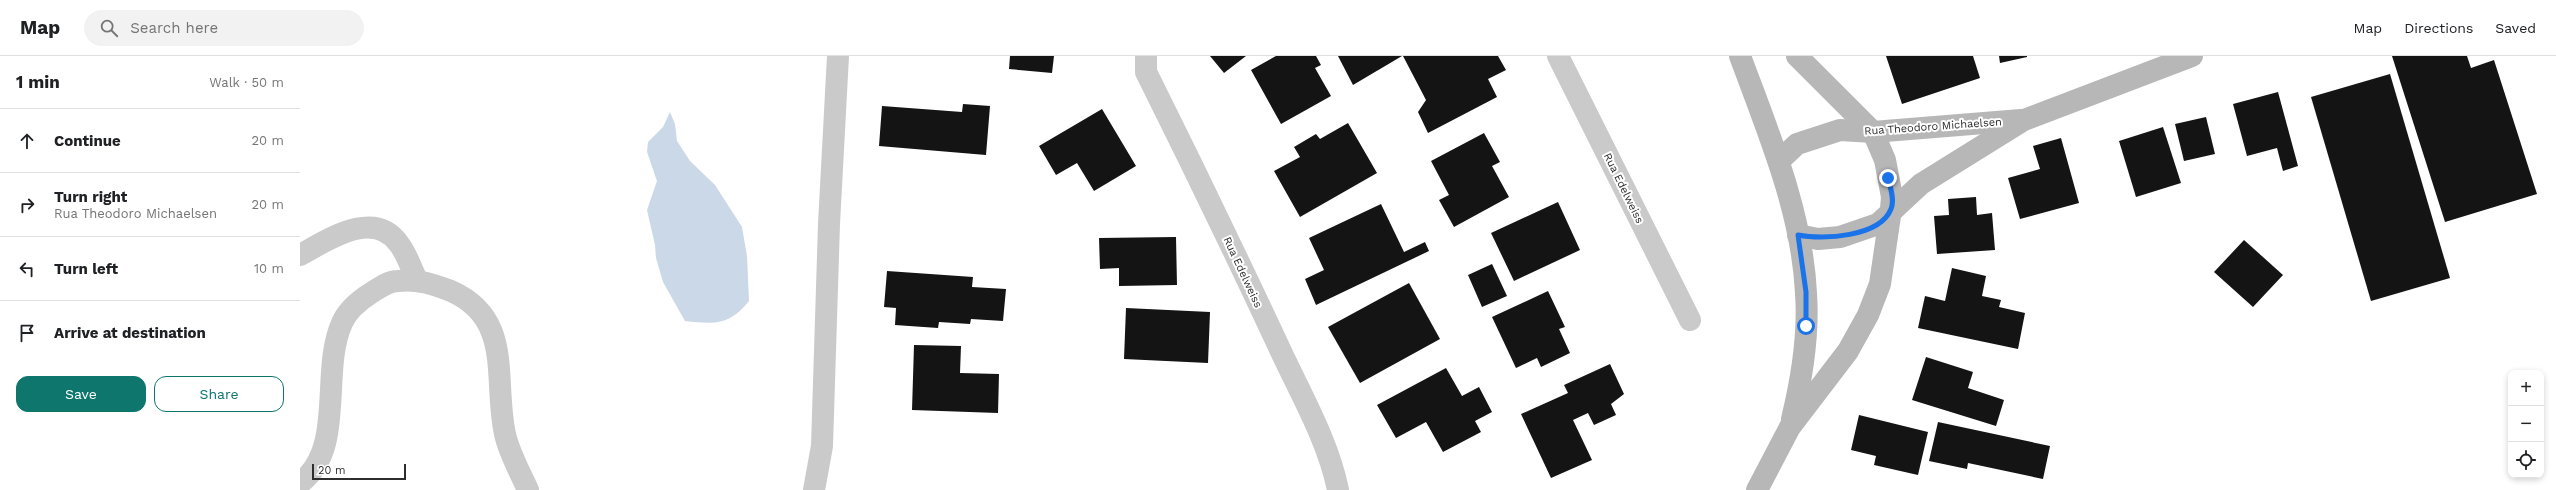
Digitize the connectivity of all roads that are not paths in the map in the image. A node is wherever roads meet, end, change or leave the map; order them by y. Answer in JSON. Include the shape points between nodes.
{"nodes":[{"id":1,"x":838,"y":56,"type":"edge"},
{"id":2,"x":1146,"y":56,"type":"edge"},
{"id":3,"x":1558,"y":56,"type":"edge"},
{"id":4,"x":1740,"y":56,"type":"edge"},
{"id":5,"x":1797,"y":56,"type":"edge"},
{"id":6,"x":2192,"y":56,"type":"edge"},
{"id":7,"x":2024,"y":120,"type":"junction"},
{"id":8,"x":1873,"y":132,"type":"junction"},
{"id":9,"x":1779,"y":161,"type":"junction"},
{"id":10,"x":1891,"y":209,"type":"junction"},
{"id":11,"x":1798,"y":235,"type":"junction"},
{"id":12,"x":300,"y":255,"type":"edge"},
{"id":13,"x":417,"y":280,"type":"junction"},
{"id":14,"x":1690,"y":320,"type":"dead end"},
{"id":15,"x":1790,"y":427,"type":"junction"},
{"id":16,"x":300,"y":483,"type":"edge"},
{"id":17,"x":528,"y":490,"type":"edge"},
{"id":18,"x":814,"y":490,"type":"edge"},
{"id":19,"x":1338,"y":490,"type":"edge"},
{"id":20,"x":1757,"y":490,"type":"edge"}],
"edges":[{"from":1,"to":18,"type":"street","via":[[829,224],[822,446]]},
{"from":2,"to":19,"type":"street","name":"Rua Edelweiss","via":[[1146,72],[1300,393],[1324,447]]},
{"from":3,"to":14,"type":"street","name":"Rua Edelweiss"},
{"from":4,"to":9,"type":"main road"},
{"from":5,"to":8,"type":"main road"},
{"from":6,"to":7,"type":"main road","name":"Rua Theodoro Michaelsen"},
{"from":7,"to":8,"type":"main road","name":"Rua Theodoro Michaelsen"},
{"from":7,"to":10,"type":"main road","name":"Rua Theodoro Michaelsen","via":[[1921,184]]},
{"from":8,"to":9,"type":"main road","name":"Rua Theodoro Michaelsen","via":[[1840,130],[1812,138],[1797,144]]},
{"from":8,"to":10,"type":"main road","via":[[1885,160],[1892,197]]},
{"from":9,"to":11,"type":"main road"},
{"from":10,"to":11,"type":"main road","name":"Rua Theodoro Michaelsen","via":[[1878,224],[1840,237],[1818,239]]},
{"from":10,"to":15,"type":"main road","via":[[1880,284],[1868,315],[1848,352]]},
{"from":11,"to":15,"type":"main road","via":[[1806,292],[1806,326],[1802,378]]},
{"from":12,"to":13,"type":"street","via":[[346,230],[372,227],[390,234],[400,244]]},
{"from":13,"to":16,"type":"street","via":[[396,281],[381,286],[353,307],[342,322],[335,353],[326,436],[321,456],[312,472]]},
{"from":13,"to":17,"type":"street","via":[[457,294],[475,306],[490,324],[497,343],[500,406],[505,436]]},
{"from":15,"to":20,"type":"main road"}]}
